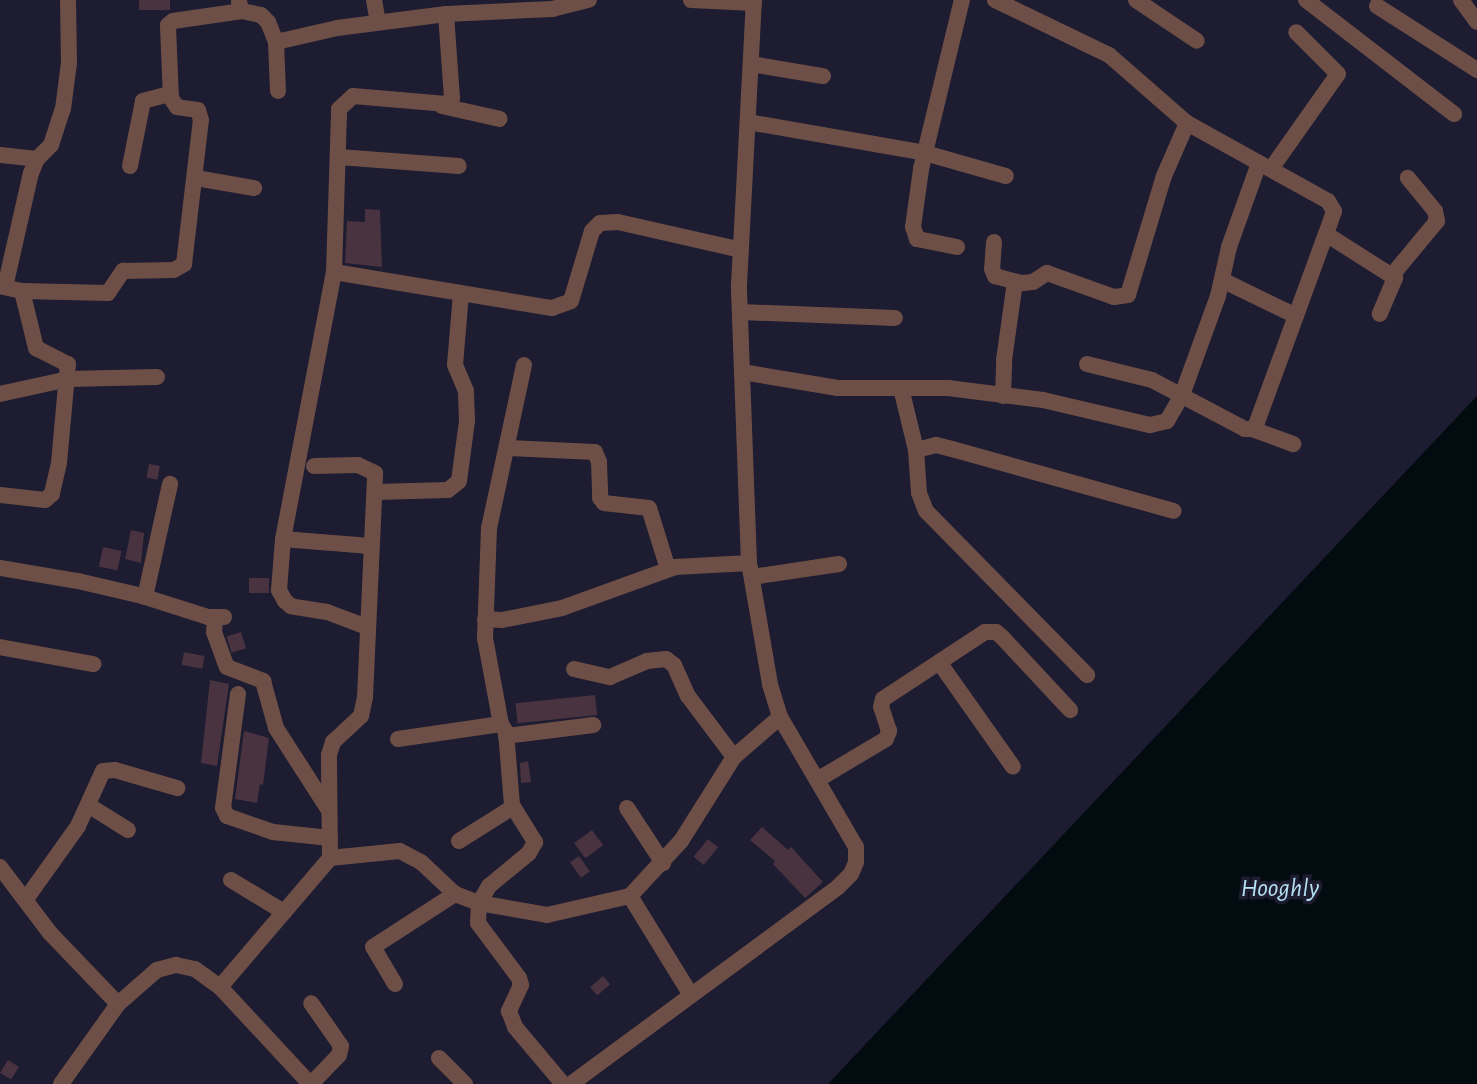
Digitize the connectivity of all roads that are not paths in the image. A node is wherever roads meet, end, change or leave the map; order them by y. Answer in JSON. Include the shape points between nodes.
{"nodes":[{"id":1,"x":68,"y":0,"type":"edge"},
{"id":2,"x":374,"y":0,"type":"edge"},
{"id":3,"x":589,"y":0,"type":"edge"},
{"id":4,"x":691,"y":0,"type":"edge"},
{"id":5,"x":962,"y":0,"type":"edge"},
{"id":6,"x":995,"y":0,"type":"edge"},
{"id":7,"x":1136,"y":0,"type":"edge"},
{"id":8,"x":1306,"y":0,"type":"edge"},
{"id":9,"x":1461,"y":0,"type":"edge"},
{"id":10,"x":754,"y":2,"type":"edge"},
{"id":11,"x":240,"y":5,"type":"edge"},
{"id":12,"x":1377,"y":6,"type":"dead end"},
{"id":13,"x":446,"y":14,"type":"junction"},
{"id":14,"x":378,"y":22,"type":"junction"},
{"id":15,"x":1477,"y":22,"type":"edge"},
{"id":16,"x":1296,"y":32,"type":"dead end"},
{"id":17,"x":1197,"y":41,"type":"dead end"},
{"id":18,"x":276,"y":42,"type":"junction"},
{"id":19,"x":751,"y":64,"type":"junction"},
{"id":20,"x":1477,"y":70,"type":"edge"},
{"id":21,"x":823,"y":76,"type":"dead end"},
{"id":22,"x":278,"y":91,"type":"dead end"},
{"id":23,"x":170,"y":94,"type":"junction"},
{"id":24,"x":442,"y":106,"type":"junction"},
{"id":25,"x":1454,"y":114,"type":"dead end"},
{"id":26,"x":500,"y":119,"type":"dead end"},
{"id":27,"x":748,"y":122,"type":"junction"},
{"id":28,"x":1187,"y":123,"type":"junction"},
{"id":29,"x":925,"y":153,"type":"junction"},
{"id":30,"x":0,"y":155,"type":"edge"},
{"id":31,"x":339,"y":157,"type":"junction"},
{"id":32,"x":37,"y":159,"type":"junction"},
{"id":33,"x":130,"y":166,"type":"dead end"},
{"id":34,"x":459,"y":166,"type":"dead end"},
{"id":35,"x":1265,"y":166,"type":"junction"},
{"id":36,"x":1006,"y":176,"type":"dead end"},
{"id":37,"x":196,"y":178,"type":"junction"},
{"id":38,"x":1408,"y":178,"type":"dead end"},
{"id":39,"x":254,"y":188,"type":"dead end"},
{"id":40,"x":1326,"y":234,"type":"junction"},
{"id":41,"x":994,"y":242,"type":"dead end"},
{"id":42,"x":957,"y":247,"type":"dead end"},
{"id":43,"x":741,"y":250,"type":"junction"},
{"id":44,"x":334,"y":272,"type":"junction"},
{"id":45,"x":1393,"y":274,"type":"junction"},
{"id":46,"x":1222,"y":280,"type":"junction"},
{"id":47,"x":1015,"y":282,"type":"junction"},
{"id":48,"x":2,"y":286,"type":"edge"},
{"id":49,"x":22,"y":291,"type":"junction"},
{"id":50,"x":461,"y":294,"type":"junction"},
{"id":51,"x":740,"y":312,"type":"junction"},
{"id":52,"x":1380,"y":314,"type":"dead end"},
{"id":53,"x":1296,"y":316,"type":"junction"},
{"id":54,"x":895,"y":318,"type":"dead end"},
{"id":55,"x":1087,"y":364,"type":"dead end"},
{"id":56,"x":524,"y":365,"type":"dead end"},
{"id":57,"x":742,"y":372,"type":"junction"},
{"id":58,"x":157,"y":377,"type":"dead end"},
{"id":59,"x":68,"y":379,"type":"junction"},
{"id":60,"x":901,"y":388,"type":"junction"},
{"id":61,"x":0,"y":394,"type":"edge"},
{"id":62,"x":1182,"y":395,"type":"junction"},
{"id":63,"x":1003,"y":396,"type":"junction"},
{"id":64,"x":1252,"y":429,"type":"junction"},
{"id":65,"x":1293,"y":444,"type":"dead end"},
{"id":66,"x":507,"y":448,"type":"junction"},
{"id":67,"x":916,"y":450,"type":"junction"},
{"id":68,"x":314,"y":466,"type":"dead end"},
{"id":69,"x":170,"y":484,"type":"dead end"},
{"id":70,"x":376,"y":492,"type":"junction"},
{"id":71,"x":0,"y":495,"type":"edge"},
{"id":72,"x":1174,"y":511,"type":"dead end"},
{"id":73,"x":283,"y":539,"type":"junction"},
{"id":74,"x":370,"y":546,"type":"junction"},
{"id":75,"x":839,"y":564,"type":"dead end"},
{"id":76,"x":0,"y":568,"type":"edge"},
{"id":77,"x":668,"y":569,"type":"junction"},
{"id":78,"x":750,"y":570,"type":"junction"},
{"id":79,"x":145,"y":597,"type":"junction"},
{"id":80,"x":485,"y":619,"type":"junction"},
{"id":81,"x":367,"y":627,"type":"junction"},
{"id":82,"x":0,"y":647,"type":"edge"},
{"id":83,"x":939,"y":662,"type":"junction"},
{"id":84,"x":93,"y":664,"type":"dead end"},
{"id":85,"x":574,"y":669,"type":"dead end"},
{"id":86,"x":1087,"y":675,"type":"dead end"},
{"id":87,"x":238,"y":694,"type":"dead end"},
{"id":88,"x":1070,"y":710,"type":"dead end"},
{"id":89,"x":780,"y":717,"type":"junction"},
{"id":90,"x":593,"y":725,"type":"dead end"},
{"id":91,"x":503,"y":730,"type":"junction"},
{"id":92,"x":398,"y":739,"type":"dead end"},
{"id":93,"x":734,"y":757,"type":"junction"},
{"id":94,"x":1013,"y":767,"type":"dead end"},
{"id":95,"x":817,"y":780,"type":"junction"},
{"id":96,"x":177,"y":788,"type":"dead end"},
{"id":97,"x":88,"y":805,"type":"junction"},
{"id":98,"x":513,"y":807,"type":"junction"},
{"id":99,"x":627,"y":808,"type":"dead end"},
{"id":100,"x":329,"y":811,"type":"junction"},
{"id":101,"x":128,"y":830,"type":"dead end"},
{"id":102,"x":330,"y":838,"type":"junction"},
{"id":103,"x":459,"y":841,"type":"dead end"},
{"id":104,"x":330,"y":858,"type":"junction"},
{"id":105,"x":663,"y":863,"type":"junction"},
{"id":106,"x":0,"y":867,"type":"edge"},
{"id":107,"x":231,"y":880,"type":"dead end"},
{"id":108,"x":455,"y":894,"type":"junction"},
{"id":109,"x":630,"y":896,"type":"junction"},
{"id":110,"x":26,"y":899,"type":"junction"},
{"id":111,"x":479,"y":903,"type":"junction"},
{"id":112,"x":284,"y":912,"type":"junction"},
{"id":113,"x":395,"y":984,"type":"dead end"},
{"id":114,"x":220,"y":987,"type":"junction"},
{"id":115,"x":691,"y":995,"type":"junction"},
{"id":116,"x":311,"y":1003,"type":"dead end"},
{"id":117,"x":118,"y":1004,"type":"junction"},
{"id":118,"x":439,"y":1058,"type":"dead end"},
{"id":119,"x":61,"y":1084,"type":"edge"},
{"id":120,"x":310,"y":1084,"type":"edge"},
{"id":121,"x":465,"y":1084,"type":"edge"},
{"id":122,"x":563,"y":1084,"type":"edge"},
{"id":123,"x":571,"y":1084,"type":"edge"}],
"edges":[{"from":1,"to":32,"type":"street","via":[[63,109],[51,145]]},
{"from":2,"to":14,"type":"street"},
{"from":3,"to":13,"type":"street","via":[[552,9]]},
{"from":4,"to":10,"type":"street"},
{"from":5,"to":29,"type":"street"},
{"from":6,"to":28,"type":"street","via":[[1109,55]]},
{"from":7,"to":17,"type":"street"},
{"from":8,"to":25,"type":"street"},
{"from":9,"to":15,"type":"street"},
{"from":10,"to":19,"type":"street"},
{"from":11,"to":18,"type":"street","via":[[265,17]]},
{"from":11,"to":23,"type":"street","via":[[170,22]]},
{"from":12,"to":20,"type":"street"},
{"from":13,"to":14,"type":"street"},
{"from":13,"to":24,"type":"street","via":[[452,98]]},
{"from":14,"to":18,"type":"street"},
{"from":16,"to":35,"type":"street","via":[[1338,74]]},
{"from":18,"to":22,"type":"street"},
{"from":19,"to":21,"type":"street"},
{"from":19,"to":27,"type":"street"},
{"from":23,"to":33,"type":"street","via":[[143,101]]},
{"from":23,"to":37,"type":"street","via":[[177,107],[200,113]]},
{"from":24,"to":26,"type":"street"},
{"from":24,"to":31,"type":"street","via":[[348,97],[339,109]]},
{"from":27,"to":29,"type":"street"},
{"from":27,"to":43,"type":"street"},
{"from":28,"to":35,"type":"street"},
{"from":28,"to":47,"type":"street","via":[[1164,176],[1128,295],[1114,297],[1044,272],[1033,282]]},
{"from":29,"to":36,"type":"street"},
{"from":29,"to":42,"type":"street","via":[[914,234]]},
{"from":30,"to":32,"type":"street"},
{"from":31,"to":34,"type":"street"},
{"from":31,"to":44,"type":"street"},
{"from":32,"to":48,"type":"street"},
{"from":35,"to":40,"type":"street","via":[[1332,204]]},
{"from":35,"to":46,"type":"street"},
{"from":37,"to":39,"type":"street"},
{"from":37,"to":49,"type":"street","via":[[187,259],[181,268],[123,271],[108,293]]},
{"from":38,"to":45,"type":"street","via":[[1437,221]]},
{"from":40,"to":45,"type":"street"},
{"from":40,"to":53,"type":"street"},
{"from":41,"to":47,"type":"street","via":[[992,272]]},
{"from":43,"to":50,"type":"street","via":[[608,221],[592,231],[567,306]]},
{"from":43,"to":51,"type":"street"},
{"from":44,"to":50,"type":"street"},
{"from":44,"to":73,"type":"street"},
{"from":45,"to":52,"type":"street","via":[[1395,281]]},
{"from":46,"to":53,"type":"street"},
{"from":46,"to":62,"type":"street"},
{"from":47,"to":63,"type":"street"},
{"from":48,"to":49,"type":"street"},
{"from":49,"to":59,"type":"street","via":[[36,348],[64,360]]},
{"from":50,"to":70,"type":"street","via":[[455,365],[466,391],[467,421],[459,481],[448,490]]},
{"from":51,"to":54,"type":"street"},
{"from":51,"to":57,"type":"street"},
{"from":53,"to":64,"type":"street"},
{"from":55,"to":62,"type":"street","via":[[1152,380]]},
{"from":56,"to":66,"type":"street"},
{"from":57,"to":60,"type":"street","via":[[838,388]]},
{"from":57,"to":78,"type":"street"},
{"from":58,"to":59,"type":"street"},
{"from":59,"to":61,"type":"street"},
{"from":59,"to":71,"type":"street","via":[[52,494],[45,500]]},
{"from":60,"to":63,"type":"street"},
{"from":60,"to":67,"type":"street"},
{"from":62,"to":63,"type":"street","via":[[1167,421],[1150,425]]},
{"from":62,"to":64,"type":"street"},
{"from":64,"to":65,"type":"street"},
{"from":66,"to":77,"type":"street","via":[[595,452],[602,501],[649,508]]},
{"from":66,"to":80,"type":"street","via":[[489,528]]},
{"from":67,"to":72,"type":"street","via":[[936,445]]},
{"from":67,"to":86,"type":"street","via":[[926,511]]},
{"from":68,"to":70,"type":"street","via":[[367,467],[375,473]]},
{"from":69,"to":79,"type":"street"},
{"from":70,"to":74,"type":"street"},
{"from":73,"to":74,"type":"street"},
{"from":73,"to":81,"type":"street","via":[[279,590],[285,601]]},
{"from":74,"to":81,"type":"street"},
{"from":75,"to":78,"type":"street"},
{"from":76,"to":79,"type":"street"},
{"from":77,"to":78,"type":"street"},
{"from":77,"to":80,"type":"street","via":[[562,608]]},
{"from":78,"to":89,"type":"street"},
{"from":79,"to":100,"type":"street","via":[[220,618],[214,632],[227,667],[263,681],[276,728]]},
{"from":80,"to":91,"type":"street","via":[[486,654]]},
{"from":81,"to":100,"type":"street","via":[[361,716],[333,742]]},
{"from":82,"to":84,"type":"street"},
{"from":83,"to":88,"type":"street","via":[[985,632],[996,632]]},
{"from":83,"to":94,"type":"street"},
{"from":83,"to":95,"type":"street","via":[[883,699],[886,739]]},
{"from":85,"to":93,"type":"street","via":[[610,677],[666,659]]},
{"from":87,"to":102,"type":"street","via":[[223,808],[227,816],[273,832]]},
{"from":89,"to":93,"type":"street"},
{"from":89,"to":95,"type":"street"},
{"from":90,"to":91,"type":"street"},
{"from":91,"to":92,"type":"street"},
{"from":91,"to":98,"type":"street"},
{"from":93,"to":105,"type":"street"},
{"from":95,"to":115,"type":"street","via":[[856,847],[851,874]]},
{"from":96,"to":97,"type":"street","via":[[108,770]]},
{"from":97,"to":101,"type":"street"},
{"from":97,"to":110,"type":"street"},
{"from":98,"to":103,"type":"street"},
{"from":98,"to":111,"type":"street","via":[[534,846],[501,873]]},
{"from":99,"to":105,"type":"street"},
{"from":100,"to":102,"type":"street"},
{"from":102,"to":104,"type":"street"},
{"from":104,"to":108,"type":"street","via":[[400,851],[421,862]]},
{"from":104,"to":112,"type":"street"},
{"from":105,"to":109,"type":"street"},
{"from":106,"to":110,"type":"street"},
{"from":107,"to":112,"type":"street"},
{"from":108,"to":111,"type":"street"},
{"from":108,"to":113,"type":"street","via":[[373,947]]},
{"from":109,"to":111,"type":"street","via":[[547,915]]},
{"from":109,"to":115,"type":"street"},
{"from":110,"to":117,"type":"street","via":[[50,933]]},
{"from":111,"to":122,"type":"street","via":[[480,930],[519,978],[509,1011],[515,1027]]},
{"from":112,"to":114,"type":"street"},
{"from":114,"to":117,"type":"street","via":[[195,969],[176,965],[157,970]]},
{"from":114,"to":120,"type":"street"},
{"from":115,"to":123,"type":"street"},
{"from":116,"to":120,"type":"street","via":[[341,1046],[339,1055]]},
{"from":117,"to":119,"type":"street"},
{"from":118,"to":121,"type":"street"}]}
